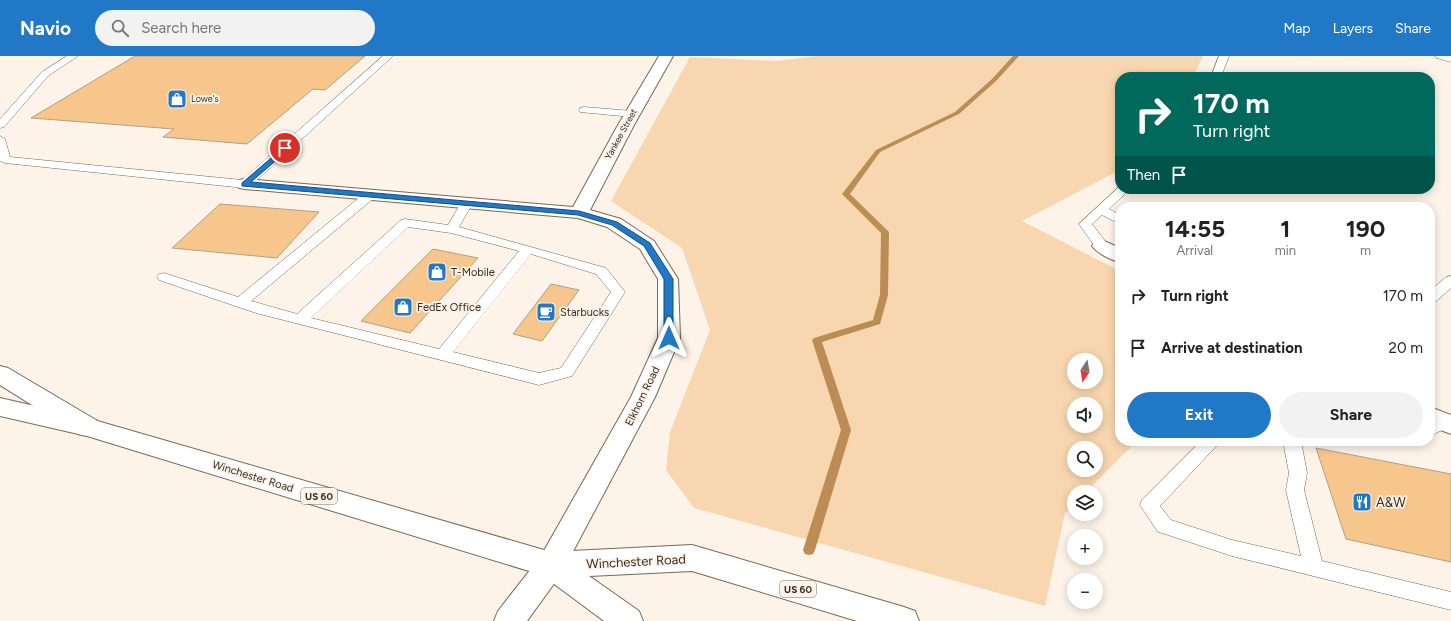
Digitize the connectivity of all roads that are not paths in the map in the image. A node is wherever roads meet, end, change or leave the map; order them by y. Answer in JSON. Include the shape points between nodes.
{"nodes":[{"id":1,"x":73,"y":56,"type":"edge"},
{"id":2,"x":388,"y":56,"type":"edge"},
{"id":3,"x":666,"y":56,"type":"edge"},
{"id":4,"x":1224,"y":56,"type":"edge"},
{"id":5,"x":1440,"y":56,"type":"edge"},
{"id":6,"x":1451,"y":59,"type":"edge"},
{"id":7,"x":1218,"y":72,"type":"edge"},
{"id":8,"x":584,"y":110,"type":"dead end"},
{"id":9,"x":632,"y":114,"type":"junction"},
{"id":10,"x":0,"y":125,"type":"edge"},
{"id":11,"x":0,"y":139,"type":"edge"},
{"id":12,"x":245,"y":184,"type":"junction"},
{"id":13,"x":1119,"y":194,"type":"edge"},
{"id":14,"x":370,"y":195,"type":"junction"},
{"id":15,"x":466,"y":204,"type":"junction"},
{"id":16,"x":1101,"y":210,"type":"junction"},
{"id":17,"x":579,"y":213,"type":"junction"},
{"id":18,"x":1115,"y":217,"type":"edge"},
{"id":19,"x":452,"y":230,"type":"junction"},
{"id":20,"x":1102,"y":246,"type":"joint"},
{"id":21,"x":528,"y":249,"type":"junction"},
{"id":22,"x":1115,"y":253,"type":"edge"},
{"id":23,"x":164,"y":277,"type":"dead end"},
{"id":24,"x":1451,"y":280,"type":"edge"},
{"id":25,"x":1435,"y":295,"type":"edge"},
{"id":26,"x":240,"y":303,"type":"junction"},
{"id":27,"x":300,"y":320,"type":"junction"},
{"id":28,"x":443,"y":355,"type":"junction"},
{"id":29,"x":0,"y":374,"type":"edge"},
{"id":30,"x":0,"y":407,"type":"edge"},
{"id":31,"x":87,"y":427,"type":"junction"},
{"id":32,"x":1207,"y":446,"type":"edge"},
{"id":33,"x":1293,"y":446,"type":"edge"},
{"id":34,"x":551,"y":565,"type":"junction"},
{"id":35,"x":1314,"y":568,"type":"junction"},
{"id":36,"x":1451,"y":601,"type":"edge"},
{"id":37,"x":509,"y":621,"type":"edge"},
{"id":38,"x":628,"y":621,"type":"edge"},
{"id":39,"x":904,"y":621,"type":"edge"}],
"edges":[{"from":1,"to":10,"type":"lane","via":[[45,74]]},
{"from":2,"to":12,"type":"lane"},
{"from":3,"to":9,"type":"main road","name":"Yankee Street"},
{"from":4,"to":7,"type":"lane"},
{"from":5,"to":6,"type":"lane"},
{"from":8,"to":9,"type":"lane"},
{"from":9,"to":17,"type":"main road","name":"Yankee Street"},
{"from":11,"to":12,"type":"lane","via":[[5,160]]},
{"from":12,"to":14,"type":"main road","name":"Elkhorn Road"},
{"from":13,"to":16,"type":"lane"},
{"from":14,"to":15,"type":"main road","name":"Elkhorn Road"},
{"from":14,"to":26,"type":"lane"},
{"from":15,"to":17,"type":"main road","name":"Elkhorn Road"},
{"from":15,"to":19,"type":"lane"},
{"from":16,"to":18,"type":"lane"},
{"from":16,"to":20,"type":"lane","via":[[1085,224]]},
{"from":17,"to":34,"type":"main road","name":"Elkhorn Road","via":[[614,223],[647,245],[668,279],[669,338],[644,397]]},
{"from":19,"to":21,"type":"lane"},
{"from":19,"to":27,"type":"lane","via":[[405,223]]},
{"from":20,"to":22,"type":"main road"},
{"from":21,"to":28,"type":"lane"},
{"from":21,"to":28,"type":"lane","via":[[601,271],[618,292],[566,372],[540,379]]},
{"from":23,"to":26,"type":"lane"},
{"from":24,"to":25,"type":"lane"},
{"from":26,"to":27,"type":"lane"},
{"from":27,"to":28,"type":"lane"},
{"from":29,"to":31,"type":"main road"},
{"from":30,"to":31,"type":"main road","name":"Winchester Road","number":"US 60"},
{"from":31,"to":34,"type":"main road","name":"Winchester Road","number":"US 60"},
{"from":32,"to":35,"type":"lane","via":[[1149,505],[1165,526],[1232,548]]},
{"from":33,"to":35,"type":"lane","via":[[1298,473],[1295,490]]},
{"from":34,"to":37,"type":"main road","name":"Elkhorn Road"},
{"from":34,"to":38,"type":"main road","name":"Winchester Road","number":"US 60"},
{"from":34,"to":39,"type":"main road","name":"Winchester Road","number":"US 60","via":[[692,558]]},
{"from":35,"to":36,"type":"lane"}]}
